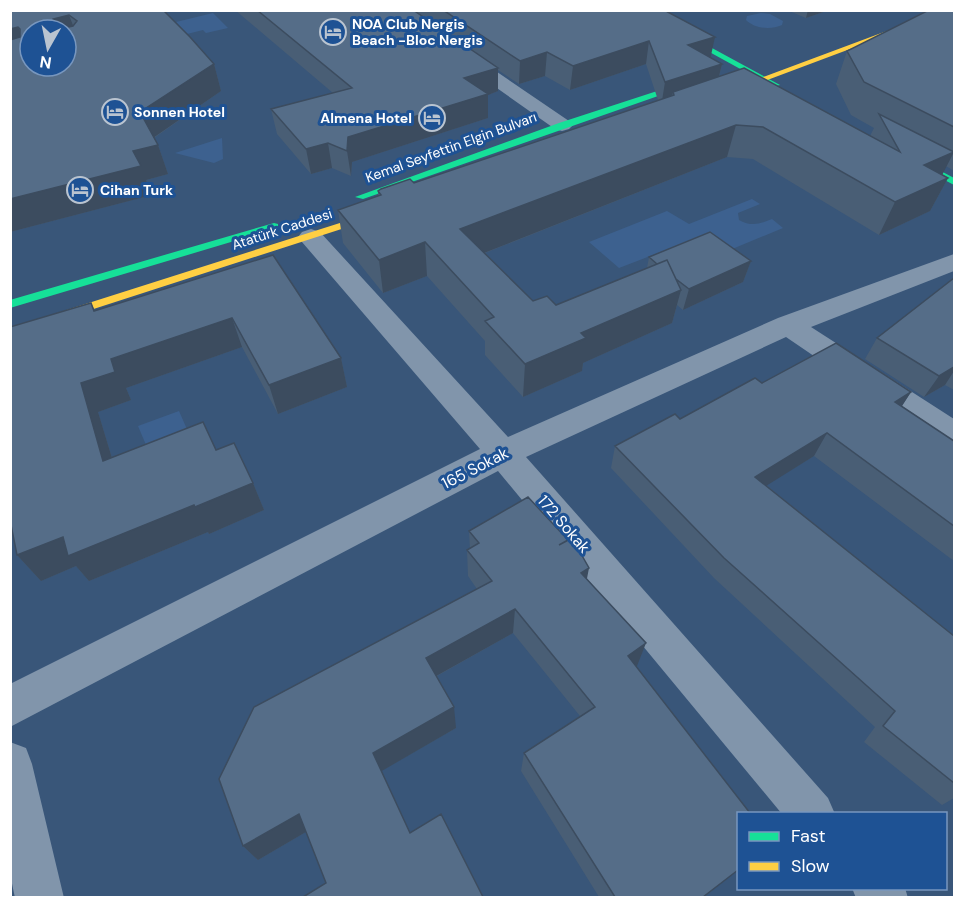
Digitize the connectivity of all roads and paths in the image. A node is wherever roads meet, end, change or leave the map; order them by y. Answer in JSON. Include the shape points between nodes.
{"nodes":[{"id":1,"x":393,"y":10,"type":"edge"},
{"id":2,"x":636,"y":10,"type":"edge"},
{"id":3,"x":951,"y":10,"type":"edge"},
{"id":4,"x":762,"y":60,"type":"dead end"},
{"id":5,"x":742,"y":67,"type":"junction"},
{"id":6,"x":766,"y":79,"type":"junction"},
{"id":7,"x":785,"y":90,"type":"edge"},
{"id":8,"x":711,"y":98,"type":"edge"},
{"id":9,"x":562,"y":125,"type":"junction"},
{"id":10,"x":894,"y":150,"type":"edge"},
{"id":11,"x":954,"y":182,"type":"edge"},
{"id":12,"x":342,"y":203,"type":"dead end"},
{"id":13,"x":401,"y":206,"type":"edge"},
{"id":14,"x":300,"y":230,"type":"junction"},
{"id":15,"x":954,"y":262,"type":"edge"},
{"id":16,"x":10,"y":304,"type":"edge"},
{"id":17,"x":788,"y":325,"type":"junction"},
{"id":18,"x":10,"y":332,"type":"edge"},
{"id":19,"x":954,"y":435,"type":"edge"},
{"id":20,"x":503,"y":453,"type":"junction"},
{"id":21,"x":10,"y":706,"type":"edge"},
{"id":22,"x":10,"y":764,"type":"edge"},
{"id":23,"x":811,"y":812,"type":"edge"},
{"id":24,"x":40,"y":897,"type":"edge"}],
"edges":[{"from":1,"to":9,"type":"street"},
{"from":2,"to":5,"type":"main road"},
{"from":3,"to":6,"type":"main road"},
{"from":4,"to":5,"type":"main road","name":"Kemal Seyfettin Elgin Bulvarı"},
{"from":5,"to":6,"type":"main road"},
{"from":5,"to":9,"type":"main road","name":"Kemal Seyfettin Elgin Bulvarı"},
{"from":6,"to":7,"type":"main road"},
{"from":6,"to":8,"type":"main road"},
{"from":9,"to":12,"type":"main road","name":"Kemal Seyfettin Elgin Bulvarı"},
{"from":10,"to":11,"type":"main road"},
{"from":13,"to":14,"type":"main road","name":"Atatürk Caddesi"},
{"from":14,"to":16,"type":"main road"},
{"from":14,"to":18,"type":"main road","name":"Atatürk Caddesi"},
{"from":14,"to":20,"type":"street","name":"172 Sokak"},
{"from":15,"to":17,"type":"street","name":"165 Sokak"},
{"from":17,"to":19,"type":"street"},
{"from":17,"to":20,"type":"street","name":"165 Sokak"},
{"from":20,"to":21,"type":"street","name":"165 Sokak"},
{"from":20,"to":23,"type":"street","name":"172 Sokak"},
{"from":22,"to":24,"type":"street"}]}
